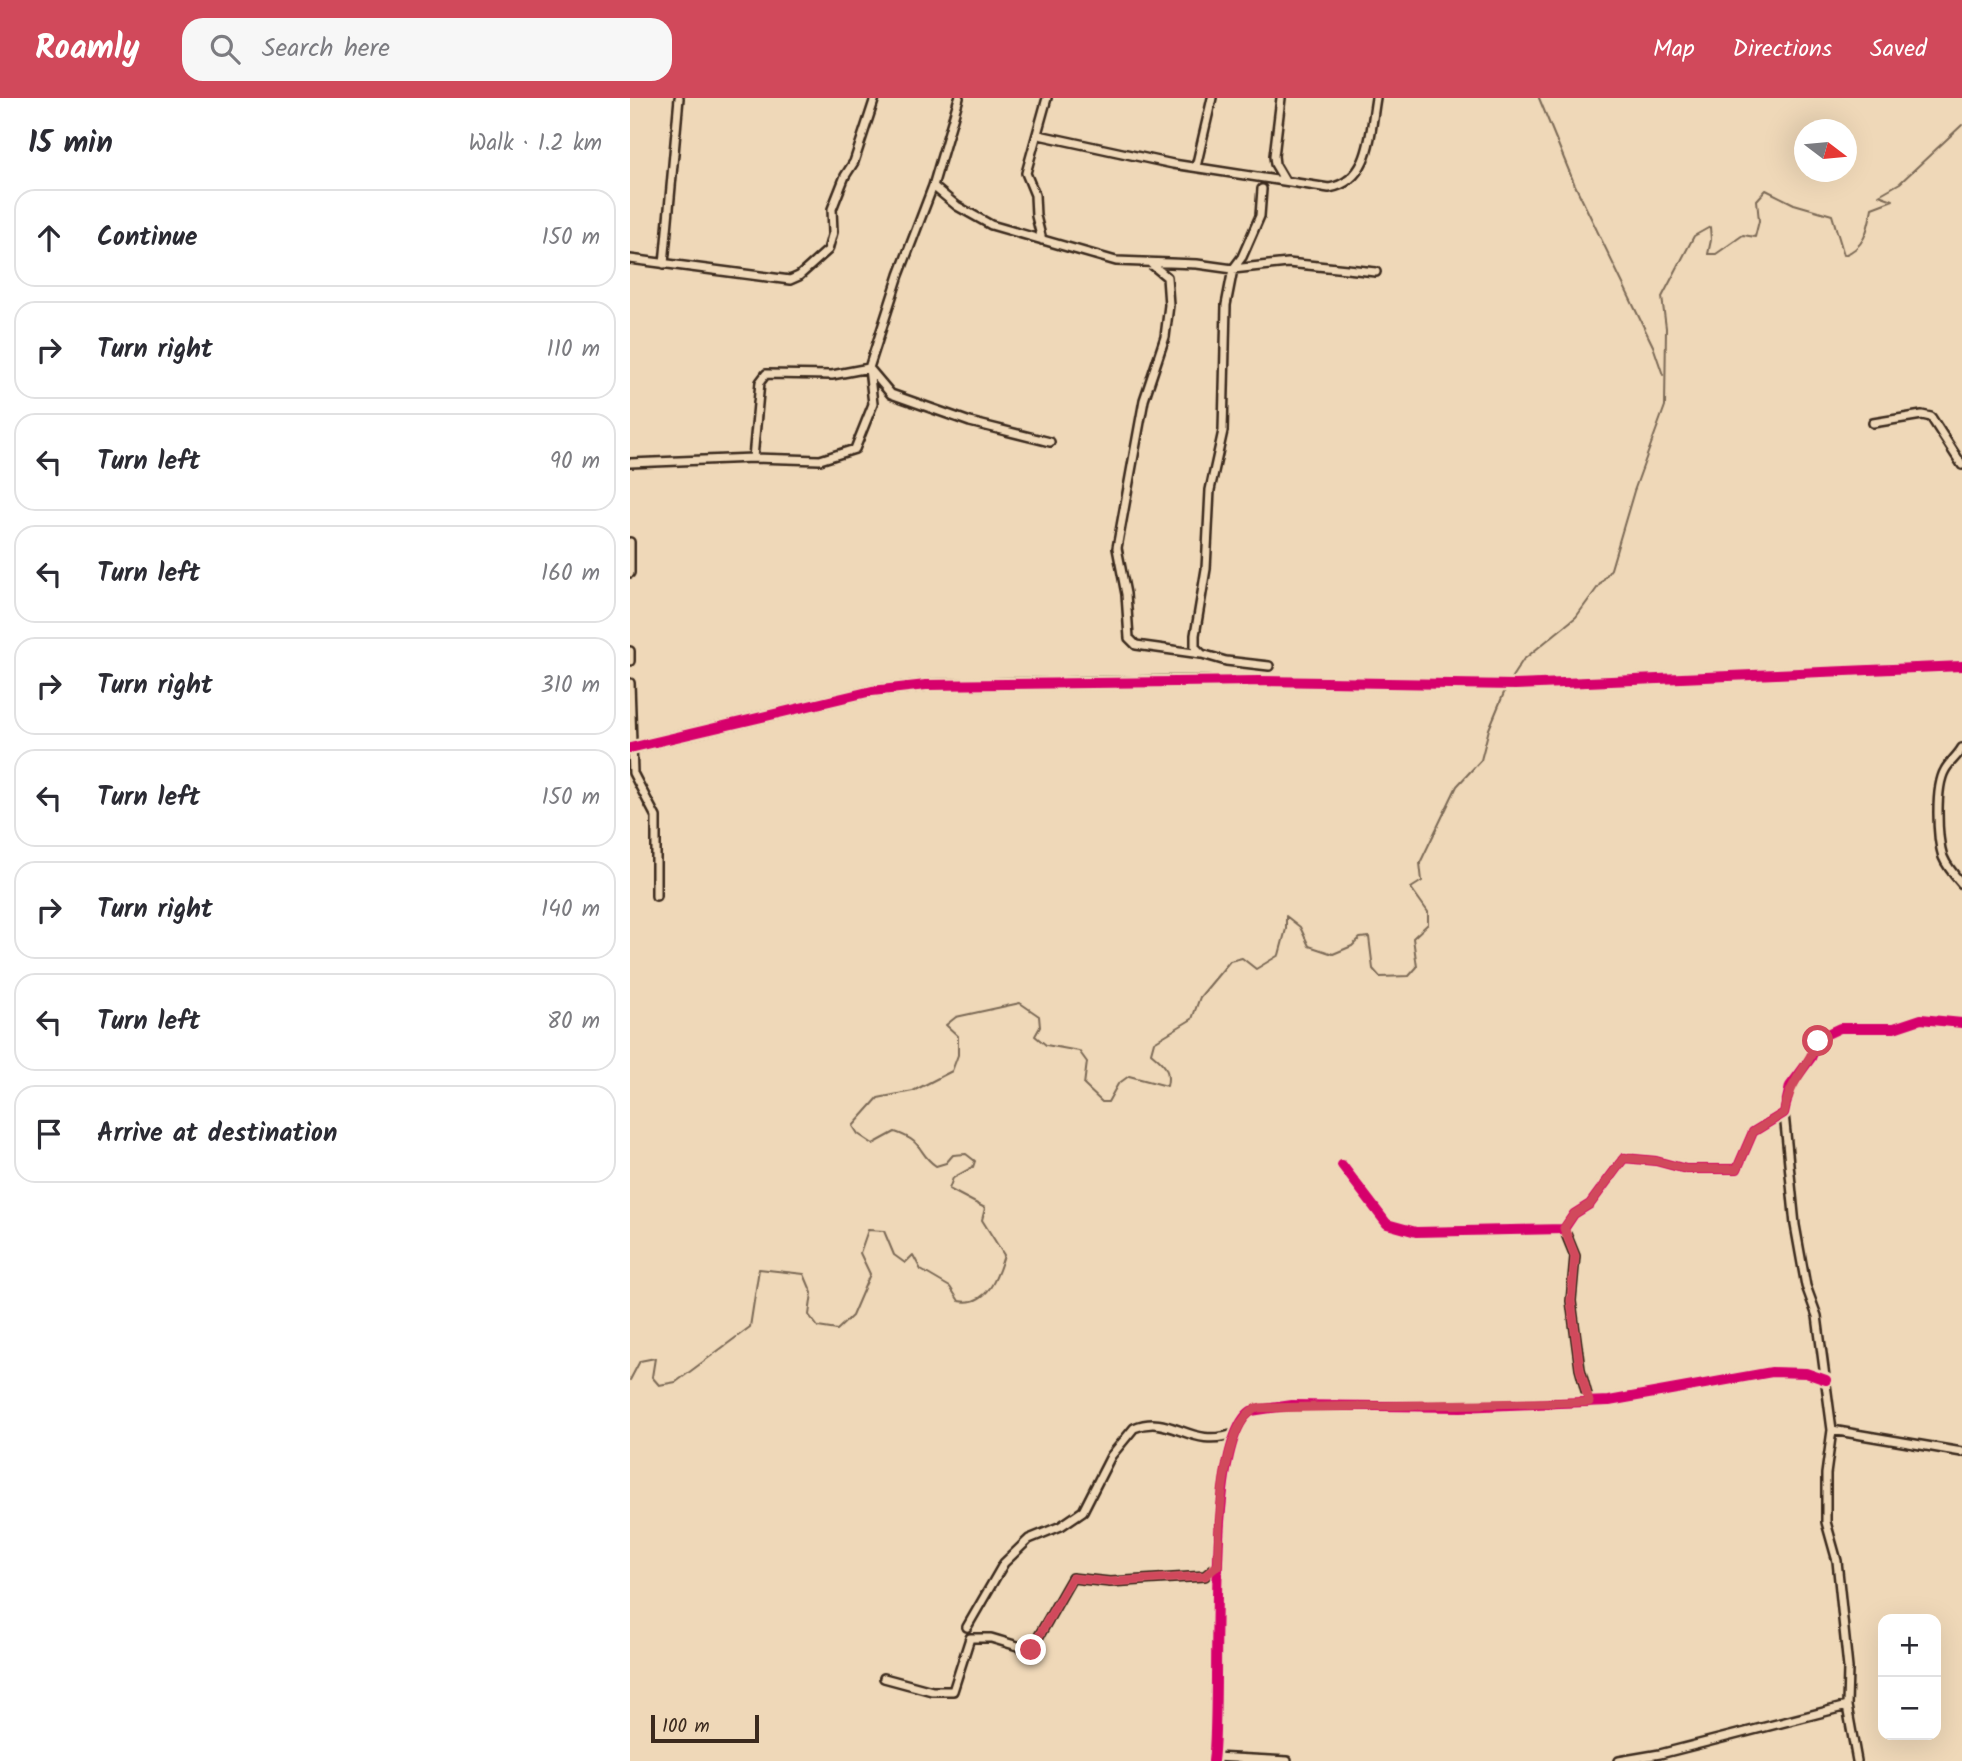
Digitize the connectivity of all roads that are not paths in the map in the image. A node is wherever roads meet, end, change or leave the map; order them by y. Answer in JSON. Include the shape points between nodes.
{"nodes":[{"id":1,"x":679,"y":98,"type":"edge"},
{"id":2,"x":875,"y":98,"type":"edge"},
{"id":3,"x":959,"y":98,"type":"edge"},
{"id":4,"x":1047,"y":98,"type":"edge"},
{"id":5,"x":1212,"y":98,"type":"edge"},
{"id":6,"x":1281,"y":98,"type":"edge"},
{"id":7,"x":1376,"y":98,"type":"edge"},
{"id":8,"x":1039,"y":135,"type":"junction"},
{"id":9,"x":1196,"y":167,"type":"junction"},
{"id":10,"x":1285,"y":181,"type":"junction"},
{"id":11,"x":933,"y":186,"type":"junction"},
{"id":12,"x":1262,"y":189,"type":"dead end"},
{"id":13,"x":1042,"y":240,"type":"junction"},
{"id":14,"x":630,"y":259,"type":"edge"},
{"id":15,"x":1150,"y":263,"type":"junction"},
{"id":16,"x":664,"y":264,"type":"junction"},
{"id":17,"x":1233,"y":269,"type":"junction"},
{"id":18,"x":1376,"y":272,"type":"dead end"},
{"id":19,"x":869,"y":369,"type":"junction"},
{"id":20,"x":1872,"y":423,"type":"dead end"},
{"id":21,"x":1049,"y":442,"type":"dead end"},
{"id":22,"x":753,"y":458,"type":"junction"},
{"id":23,"x":630,"y":463,"type":"edge"},
{"id":24,"x":1962,"y":465,"type":"edge"},
{"id":25,"x":630,"y":542,"type":"edge"},
{"id":26,"x":630,"y":573,"type":"edge"},
{"id":27,"x":630,"y":651,"type":"edge"},
{"id":28,"x":1202,"y":654,"type":"junction"},
{"id":29,"x":630,"y":662,"type":"edge"},
{"id":30,"x":1269,"y":666,"type":"dead end"},
{"id":31,"x":1962,"y":666,"type":"edge"},
{"id":32,"x":1210,"y":681,"type":"joint"},
{"id":33,"x":630,"y":683,"type":"edge"},
{"id":34,"x":631,"y":748,"type":"edge"},
{"id":35,"x":1962,"y":748,"type":"edge"},
{"id":36,"x":1962,"y":884,"type":"edge"},
{"id":37,"x":656,"y":896,"type":"dead end"},
{"id":38,"x":1962,"y":1023,"type":"edge"},
{"id":39,"x":1784,"y":1113,"type":"junction"},
{"id":40,"x":1342,"y":1165,"type":"dead end"},
{"id":41,"x":1564,"y":1228,"type":"junction"},
{"id":42,"x":1826,"y":1380,"type":"junction"},
{"id":43,"x":1589,"y":1402,"type":"junction"},
{"id":44,"x":1832,"y":1430,"type":"junction"},
{"id":45,"x":1236,"y":1433,"type":"junction"},
{"id":46,"x":1962,"y":1452,"type":"edge"},
{"id":47,"x":1218,"y":1565,"type":"junction"},
{"id":48,"x":967,"y":1627,"type":"dead end"},
{"id":49,"x":884,"y":1678,"type":"dead end"},
{"id":50,"x":1847,"y":1706,"type":"junction"},
{"id":51,"x":1213,"y":1759,"type":"edge"},
{"id":52,"x":1287,"y":1761,"type":"edge"},
{"id":53,"x":1619,"y":1761,"type":"edge"},
{"id":54,"x":1857,"y":1761,"type":"edge"}],
"edges":[{"from":1,"to":16,"type":"street"},
{"from":2,"to":16,"type":"street","via":[[854,162],[832,209],[828,250],[799,276],[790,280]]},
{"from":3,"to":11,"type":"street"},
{"from":4,"to":8,"type":"street"},
{"from":5,"to":9,"type":"street"},
{"from":6,"to":10,"type":"street","via":[[1274,156]]},
{"from":7,"to":10,"type":"street","via":[[1365,156],[1353,178],[1329,188]]},
{"from":8,"to":9,"type":"street"},
{"from":8,"to":13,"type":"street","via":[[1026,173],[1035,195]]},
{"from":9,"to":10,"type":"street"},
{"from":11,"to":13,"type":"street","via":[[991,225]]},
{"from":11,"to":19,"type":"street"},
{"from":12,"to":17,"type":"street","via":[[1260,216]]},
{"from":13,"to":15,"type":"street","via":[[1115,261]]},
{"from":14,"to":16,"type":"street"},
{"from":15,"to":17,"type":"street"},
{"from":15,"to":28,"type":"street","via":[[1167,276],[1169,305],[1165,337],[1144,400],[1117,548],[1126,621],[1129,638],[1136,645]]},
{"from":17,"to":18,"type":"street","via":[[1288,263]]},
{"from":17,"to":28,"type":"street","via":[[1226,305],[1223,431],[1210,490],[1206,569],[1195,635],[1195,647]]},
{"from":19,"to":21,"type":"street","via":[[891,394],[970,422]]},
{"from":19,"to":22,"type":"street","via":[[873,404],[855,449],[820,460]]},
{"from":19,"to":22,"type":"street","via":[[832,375],[766,374],[760,382]]},
{"from":20,"to":24,"type":"street","via":[[1931,417]]},
{"from":22,"to":23,"type":"street"},
{"from":25,"to":26,"type":"street"},
{"from":27,"to":29,"type":"street"},
{"from":28,"to":30,"type":"street"},
{"from":31,"to":32,"type":"street","via":[[1515,685]]},
{"from":32,"to":34,"type":"street","via":[[885,689]]},
{"from":33,"to":34,"type":"street"},
{"from":34,"to":37,"type":"street","via":[[633,773],[656,817]]},
{"from":35,"to":36,"type":"street","via":[[1945,768],[1939,784],[1939,842]]},
{"from":38,"to":39,"type":"street","via":[[1922,1019],[1894,1028],[1848,1027],[1825,1035],[1790,1086]]},
{"from":39,"to":41,"type":"street","via":[[1753,1132],[1737,1169],[1686,1169],[1624,1158],[1590,1204],[1574,1214]]},
{"from":39,"to":42,"type":"street","via":[[1795,1225],[1806,1286],[1817,1316]]},
{"from":40,"to":41,"type":"street","via":[[1387,1224],[1416,1232]]},
{"from":41,"to":43,"type":"street","via":[[1575,1256],[1571,1301]]},
{"from":42,"to":43,"type":"street","via":[[1806,1373],[1772,1372]]},
{"from":42,"to":44,"type":"street"},
{"from":43,"to":45,"type":"street","via":[[1461,1407],[1292,1405],[1251,1411]]},
{"from":44,"to":46,"type":"street"},
{"from":44,"to":50,"type":"street","via":[[1826,1522],[1837,1561],[1846,1632]]},
{"from":45,"to":47,"type":"street","via":[[1224,1484]]},
{"from":45,"to":48,"type":"street","via":[[1212,1440],[1158,1424],[1134,1428],[1111,1456],[1083,1511],[1028,1539],[1004,1563]]},
{"from":47,"to":49,"type":"street","via":[[1205,1576],[1110,1582],[1072,1578],[1031,1650],[991,1638],[970,1638],[953,1691],[932,1691]]},
{"from":47,"to":51,"type":"street"},
{"from":50,"to":53,"type":"street"},
{"from":50,"to":54,"type":"street"},
{"from":51,"to":52,"type":"street"}]}
